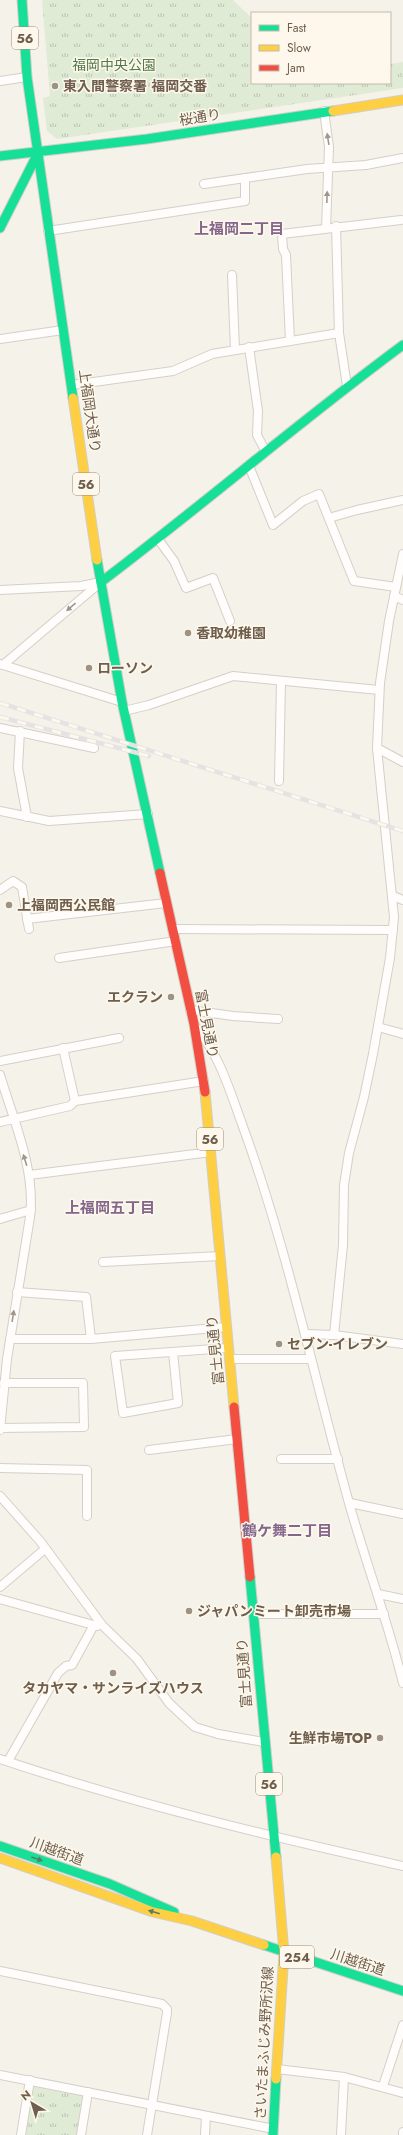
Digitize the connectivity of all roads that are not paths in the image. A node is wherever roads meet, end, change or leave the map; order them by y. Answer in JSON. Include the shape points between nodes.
{"nodes":[{"id":1,"x":22,"y":0,"type":"edge"},
{"id":2,"x":27,"y":77,"type":"junction"},
{"id":3,"x":0,"y":81,"type":"edge"},
{"id":4,"x":403,"y":100,"type":"edge"},
{"id":5,"x":324,"y":111,"type":"junction"},
{"id":6,"x":38,"y":153,"type":"junction"},
{"id":7,"x":0,"y":156,"type":"edge"},
{"id":8,"x":403,"y":158,"type":"edge"},
{"id":9,"x":328,"y":166,"type":"junction"},
{"id":10,"x":245,"y":178,"type":"junction"},
{"id":11,"x":204,"y":184,"type":"dead end"},
{"id":12,"x":401,"y":220,"type":"dead end"},
{"id":13,"x":336,"y":226,"type":"junction"},
{"id":14,"x":0,"y":228,"type":"edge"},
{"id":15,"x":326,"y":228,"type":"junction"},
{"id":16,"x":48,"y":231,"type":"junction"},
{"id":17,"x":232,"y":275,"type":"dead end"},
{"id":18,"x":63,"y":330,"type":"junction"},
{"id":19,"x":339,"y":333,"type":"junction"},
{"id":20,"x":0,"y":339,"type":"edge"},
{"id":21,"x":290,"y":341,"type":"junction"},
{"id":22,"x":403,"y":345,"type":"edge"},
{"id":23,"x":249,"y":348,"type":"junction"},
{"id":24,"x":235,"y":350,"type":"junction"},
{"id":25,"x":72,"y":385,"type":"junction"},
{"id":26,"x":347,"y":386,"type":"junction"},
{"id":27,"x":266,"y":452,"type":"junction"},
{"id":28,"x":248,"y":466,"type":"junction"},
{"id":29,"x":403,"y":500,"type":"edge"},
{"id":30,"x":329,"y":518,"type":"junction"},
{"id":31,"x":158,"y":539,"type":"junction"},
{"id":32,"x":403,"y":554,"type":"edge"},
{"id":33,"x":101,"y":582,"type":"junction"},
{"id":34,"x":0,"y":590,"type":"edge"},
{"id":35,"x":395,"y":592,"type":"junction"},
{"id":36,"x":403,"y":600,"type":"edge"},
{"id":37,"x":230,"y":621,"type":"dead end"},
{"id":38,"x":2,"y":664,"type":"edge"},
{"id":39,"x":280,"y":681,"type":"junction"},
{"id":40,"x":379,"y":690,"type":"junction"},
{"id":41,"x":123,"y":706,"type":"junction"},
{"id":42,"x":0,"y":728,"type":"edge"},
{"id":43,"x":20,"y":731,"type":"junction"},
{"id":44,"x":94,"y":748,"type":"dead end"},
{"id":45,"x":132,"y":748,"type":"joint"},
{"id":46,"x":377,"y":748,"type":"junction"},
{"id":47,"x":403,"y":762,"type":"edge"},
{"id":48,"x":279,"y":781,"type":"dead end"},
{"id":49,"x":0,"y":811,"type":"edge"},
{"id":50,"x":148,"y":814,"type":"junction"},
{"id":51,"x":27,"y":817,"type":"junction"},
{"id":52,"x":0,"y":890,"type":"edge"},
{"id":53,"x":393,"y":896,"type":"junction"},
{"id":54,"x":403,"y":900,"type":"edge"},
{"id":55,"x":166,"y":903,"type":"junction"},
{"id":56,"x":27,"y":918,"type":"junction"},
{"id":57,"x":28,"y":929,"type":"dead end"},
{"id":58,"x":173,"y":929,"type":"junction"},
{"id":59,"x":393,"y":930,"type":"junction"},
{"id":60,"x":176,"y":942,"type":"junction"},
{"id":61,"x":59,"y":958,"type":"dead end"},
{"id":62,"x":190,"y":1010,"type":"junction"},
{"id":63,"x":278,"y":1019,"type":"dead end"},
{"id":64,"x":194,"y":1024,"type":"junction"},
{"id":65,"x":378,"y":1027,"type":"junction"},
{"id":66,"x":403,"y":1034,"type":"edge"},
{"id":67,"x":119,"y":1038,"type":"dead end"},
{"id":68,"x":63,"y":1048,"type":"junction"},
{"id":69,"x":0,"y":1060,"type":"edge"},
{"id":70,"x":0,"y":1075,"type":"edge"},
{"id":71,"x":204,"y":1081,"type":"junction"},
{"id":72,"x":75,"y":1101,"type":"junction"},
{"id":73,"x":13,"y":1118,"type":"junction"},
{"id":74,"x":0,"y":1122,"type":"edge"},
{"id":75,"x":212,"y":1152,"type":"junction"},
{"id":76,"x":29,"y":1175,"type":"junction"},
{"id":77,"x":31,"y":1210,"type":"junction"},
{"id":78,"x":0,"y":1219,"type":"edge"},
{"id":79,"x":220,"y":1256,"type":"junction"},
{"id":80,"x":103,"y":1262,"type":"dead end"},
{"id":81,"x":17,"y":1292,"type":"junction"},
{"id":82,"x":226,"y":1327,"type":"junction"},
{"id":83,"x":305,"y":1334,"type":"junction"},
{"id":84,"x":334,"y":1335,"type":"junction"},
{"id":85,"x":10,"y":1339,"type":"junction"},
{"id":86,"x":91,"y":1339,"type":"junction"},
{"id":87,"x":403,"y":1344,"type":"edge"},
{"id":88,"x":228,"y":1348,"type":"junction"},
{"id":89,"x":173,"y":1352,"type":"junction"},
{"id":90,"x":230,"y":1359,"type":"junction"},
{"id":91,"x":311,"y":1359,"type":"junction"},
{"id":92,"x":4,"y":1383,"type":"junction"},
{"id":93,"x":1,"y":1396,"type":"edge"},
{"id":94,"x":0,"y":1429,"type":"edge"},
{"id":95,"x":237,"y":1439,"type":"junction"},
{"id":96,"x":149,"y":1450,"type":"dead end"},
{"id":97,"x":281,"y":1459,"type":"dead end"},
{"id":98,"x":338,"y":1459,"type":"junction"},
{"id":99,"x":0,"y":1468,"type":"edge"},
{"id":100,"x":1,"y":1498,"type":"edge"},
{"id":101,"x":350,"y":1503,"type":"junction"},
{"id":102,"x":403,"y":1514,"type":"edge"},
{"id":103,"x":88,"y":1516,"type":"dead end"},
{"id":104,"x":45,"y":1549,"type":"junction"},
{"id":105,"x":0,"y":1587,"type":"edge"},
{"id":106,"x":378,"y":1594,"type":"junction"},
{"id":107,"x":0,"y":1599,"type":"edge"},
{"id":108,"x":403,"y":1599,"type":"edge"},
{"id":109,"x":254,"y":1614,"type":"junction"},
{"id":110,"x":384,"y":1614,"type":"junction"},
{"id":111,"x":94,"y":1625,"type":"junction"},
{"id":112,"x":105,"y":1628,"type":"junction"},
{"id":113,"x":403,"y":1683,"type":"edge"},
{"id":114,"x":264,"y":1742,"type":"junction"},
{"id":115,"x":0,"y":1758,"type":"edge"},
{"id":116,"x":8,"y":1761,"type":"junction"},
{"id":117,"x":274,"y":1837,"type":"junction"},
{"id":118,"x":0,"y":1846,"type":"edge"},
{"id":119,"x":0,"y":1858,"type":"edge"},
{"id":120,"x":403,"y":1866,"type":"edge"},
{"id":121,"x":192,"y":1921,"type":"junction"},
{"id":122,"x":284,"y":1953,"type":"junction"},
{"id":123,"x":0,"y":1972,"type":"edge"},
{"id":124,"x":403,"y":1991,"type":"edge"},
{"id":125,"x":403,"y":2025,"type":"edge"},
{"id":126,"x":277,"y":2069,"type":"junction"},
{"id":127,"x":0,"y":2075,"type":"edge"},
{"id":128,"x":344,"y":2077,"type":"junction"},
{"id":129,"x":30,"y":2080,"type":"junction"},
{"id":130,"x":383,"y":2086,"type":"junction"},
{"id":131,"x":88,"y":2092,"type":"junction"},
{"id":132,"x":403,"y":2093,"type":"edge"},
{"id":133,"x":152,"y":2105,"type":"junction"},
{"id":134,"x":206,"y":2116,"type":"junction"},
{"id":135,"x":273,"y":2132,"type":"edge"},
{"id":136,"x":20,"y":2135,"type":"edge"},
{"id":137,"x":81,"y":2135,"type":"edge"},
{"id":138,"x":147,"y":2135,"type":"edge"},
{"id":139,"x":205,"y":2135,"type":"edge"},
{"id":140,"x":340,"y":2135,"type":"edge"}],
"edges":[{"from":1,"to":2,"type":"main road","number":"56"},
{"from":2,"to":3,"type":"street"},
{"from":2,"to":6,"type":"main road","number":"56"},
{"from":4,"to":5,"type":"main road","name":"桜通り"},
{"from":5,"to":6,"type":"main road","name":"桜通り"},
{"from":9,"to":5,"type":"street","one_way":true,"via":[[329,147]]},
{"from":6,"to":7,"type":"main road","name":"桜通り"},
{"from":6,"to":14,"type":"main road"},
{"from":6,"to":16,"type":"main road","name":"上福岡大通り","number":"56"},
{"from":8,"to":9,"type":"street","via":[[366,165]]},
{"from":9,"to":10,"type":"street"},
{"from":15,"to":9,"type":"street","one_way":true},
{"from":10,"to":11,"type":"street"},
{"from":10,"to":16,"type":"street","via":[[245,201]]},
{"from":12,"to":13,"type":"street"},
{"from":13,"to":15,"type":"street"},
{"from":13,"to":19,"type":"street"},
{"from":15,"to":21,"type":"street","via":[[282,234],[286,255]]},
{"from":16,"to":18,"type":"main road","name":"上福岡大通り","number":"56"},
{"from":17,"to":24,"type":"street"},
{"from":18,"to":20,"type":"street"},
{"from":18,"to":25,"type":"main road","name":"上福岡大通り","number":"56"},
{"from":19,"to":21,"type":"street"},
{"from":19,"to":26,"type":"street"},
{"from":21,"to":23,"type":"street"},
{"from":22,"to":26,"type":"main road"},
{"from":23,"to":24,"type":"street"},
{"from":23,"to":27,"type":"street","via":[[258,411],[257,435]]},
{"from":24,"to":25,"type":"street","via":[[212,354],[172,370]]},
{"from":25,"to":33,"type":"main road","name":"上福岡大通り","number":"56"},
{"from":26,"to":27,"type":"main road"},
{"from":27,"to":28,"type":"main road"},
{"from":28,"to":30,"type":"street","via":[[273,524],[303,501],[319,494]]},
{"from":28,"to":31,"type":"main road"},
{"from":29,"to":30,"type":"street"},
{"from":30,"to":35,"type":"street","via":[[354,581]]},
{"from":31,"to":33,"type":"main road"},
{"from":31,"to":37,"type":"street","via":[[174,561],[186,588],[213,578]]},
{"from":32,"to":35,"type":"street"},
{"from":33,"to":34,"type":"street","via":[[81,586]]},
{"from":33,"to":38,"type":"street","one_way":true},
{"from":33,"to":41,"type":"main road","name":"上福岡大通り","number":"56"},
{"from":35,"to":36,"type":"street"},
{"from":35,"to":40,"type":"street"},
{"from":38,"to":41,"type":"street"},
{"from":39,"to":40,"type":"street"},
{"from":39,"to":41,"type":"street","via":[[233,676],[149,705]]},
{"from":39,"to":48,"type":"street"},
{"from":40,"to":46,"type":"street"},
{"from":41,"to":45,"type":"main road","name":"上福岡大通り","number":"56"},
{"from":42,"to":43,"type":"street"},
{"from":43,"to":44,"type":"street"},
{"from":43,"to":51,"type":"street","via":[[18,768]]},
{"from":45,"to":50,"type":"main road","name":"富士見通り","number":"56"},
{"from":46,"to":47,"type":"street"},
{"from":46,"to":53,"type":"street"},
{"from":49,"to":51,"type":"street"},
{"from":50,"to":51,"type":"street","via":[[49,821]]},
{"from":50,"to":55,"type":"main road","name":"富士見通り","number":"56"},
{"from":52,"to":56,"type":"street","via":[[13,881],[22,887]]},
{"from":53,"to":54,"type":"street"},
{"from":53,"to":59,"type":"street"},
{"from":55,"to":56,"type":"street"},
{"from":55,"to":58,"type":"main road","name":"富士見通り","number":"56"},
{"from":56,"to":57,"type":"street"},
{"from":58,"to":59,"type":"street"},
{"from":58,"to":60,"type":"main road","name":"富士見通り","number":"56"},
{"from":59,"to":65,"type":"street"},
{"from":60,"to":61,"type":"street"},
{"from":60,"to":62,"type":"main road","name":"富士見通り","number":"56"},
{"from":62,"to":63,"type":"street"},
{"from":62,"to":64,"type":"main road","name":"富士見通り","number":"56"},
{"from":64,"to":71,"type":"main road","name":"富士見通り","number":"56"},
{"from":64,"to":83,"type":"street","via":[[205,1037],[228,1086],[256,1161]]},
{"from":65,"to":66,"type":"street"},
{"from":65,"to":84,"type":"street","via":[[349,1154]]},
{"from":67,"to":68,"type":"street"},
{"from":68,"to":69,"type":"street"},
{"from":68,"to":72,"type":"street"},
{"from":70,"to":73,"type":"street"},
{"from":71,"to":72,"type":"street"},
{"from":71,"to":75,"type":"main road","name":"富士見通り","number":"56"},
{"from":72,"to":73,"type":"street","via":[[70,1106]]},
{"from":73,"to":74,"type":"street"},
{"from":76,"to":73,"type":"street","one_way":true},
{"from":75,"to":76,"type":"street"},
{"from":75,"to":79,"type":"main road","name":"富士見通り","number":"56"},
{"from":76,"to":77,"type":"street"},
{"from":77,"to":78,"type":"street"},
{"from":77,"to":81,"type":"street"},
{"from":79,"to":80,"type":"street"},
{"from":79,"to":82,"type":"main road","name":"富士見通り","number":"56"},
{"from":85,"to":81,"type":"street","one_way":true},
{"from":81,"to":86,"type":"street","via":[[86,1297]]},
{"from":82,"to":86,"type":"street"},
{"from":82,"to":88,"type":"main road","name":"富士見通り","number":"56"},
{"from":83,"to":84,"type":"street"},
{"from":83,"to":91,"type":"street"},
{"from":84,"to":87,"type":"street"},
{"from":85,"to":86,"type":"street"},
{"from":85,"to":92,"type":"street"},
{"from":88,"to":89,"type":"street"},
{"from":88,"to":90,"type":"main road","name":"富士見通り","number":"56"},
{"from":89,"to":89,"type":"street","via":[[178,1402],[123,1413],[115,1356]]},
{"from":90,"to":91,"type":"street"},
{"from":90,"to":95,"type":"main road","name":"富士見通り","number":"56"},
{"from":91,"to":98,"type":"street"},
{"from":92,"to":93,"type":"street"},
{"from":92,"to":94,"type":"street","via":[[83,1383],[84,1427]]},
{"from":93,"to":94,"type":"street"},
{"from":95,"to":96,"type":"street"},
{"from":95,"to":109,"type":"main road","name":"富士見通り","number":"56"},
{"from":97,"to":98,"type":"street"},
{"from":98,"to":101,"type":"street"},
{"from":99,"to":103,"type":"street","via":[[87,1470]]},
{"from":100,"to":104,"type":"street"},
{"from":101,"to":102,"type":"street"},
{"from":101,"to":106,"type":"street"},
{"from":104,"to":105,"type":"street"},
{"from":104,"to":112,"type":"street"},
{"from":106,"to":108,"type":"street"},
{"from":106,"to":110,"type":"street"},
{"from":107,"to":111,"type":"street"},
{"from":109,"to":110,"type":"street"},
{"from":109,"to":114,"type":"main road","name":"富士見通り","number":"56"},
{"from":110,"to":113,"type":"street"},
{"from":111,"to":112,"type":"street"},
{"from":111,"to":116,"type":"street","via":[[72,1665],[66,1666],[58,1673]]},
{"from":112,"to":114,"type":"street","via":[[137,1659],[169,1703],[194,1727]]},
{"from":114,"to":117,"type":"main road","name":"富士見通り","number":"56"},
{"from":115,"to":116,"type":"street"},
{"from":116,"to":117,"type":"street","via":[[64,1780]]},
{"from":117,"to":120,"type":"street"},
{"from":117,"to":122,"type":"main road","name":"富士見通り","number":"56"},
{"from":118,"to":121,"type":"main road","name":"川越街道","number":"254","one_way":true,"via":[[156,1903]]},
{"from":121,"to":119,"type":"main road","name":"川越街道","number":"254","one_way":true,"via":[[153,1912]]},
{"from":121,"to":122,"type":"main road","name":"川越街道","number":"254"},
{"from":122,"to":124,"type":"main road","name":"川越街道","number":"254"},
{"from":122,"to":126,"type":"main road","name":"さいたまふじみ野所沢線","number":"56"},
{"from":123,"to":133,"type":"street","via":[[165,2006],[167,2013]]},
{"from":125,"to":130,"type":"street"},
{"from":126,"to":128,"type":"street"},
{"from":126,"to":135,"type":"main road","name":"さいたまふじみ野所沢線","number":"56"},
{"from":127,"to":129,"type":"street"},
{"from":128,"to":130,"type":"street"},
{"from":128,"to":140,"type":"street"},
{"from":129,"to":131,"type":"street"},
{"from":129,"to":136,"type":"street"},
{"from":130,"to":132,"type":"street"},
{"from":131,"to":133,"type":"street"},
{"from":131,"to":137,"type":"street"},
{"from":133,"to":134,"type":"street"},
{"from":133,"to":138,"type":"street"},
{"from":134,"to":135,"type":"street"},
{"from":134,"to":139,"type":"street"}]}
